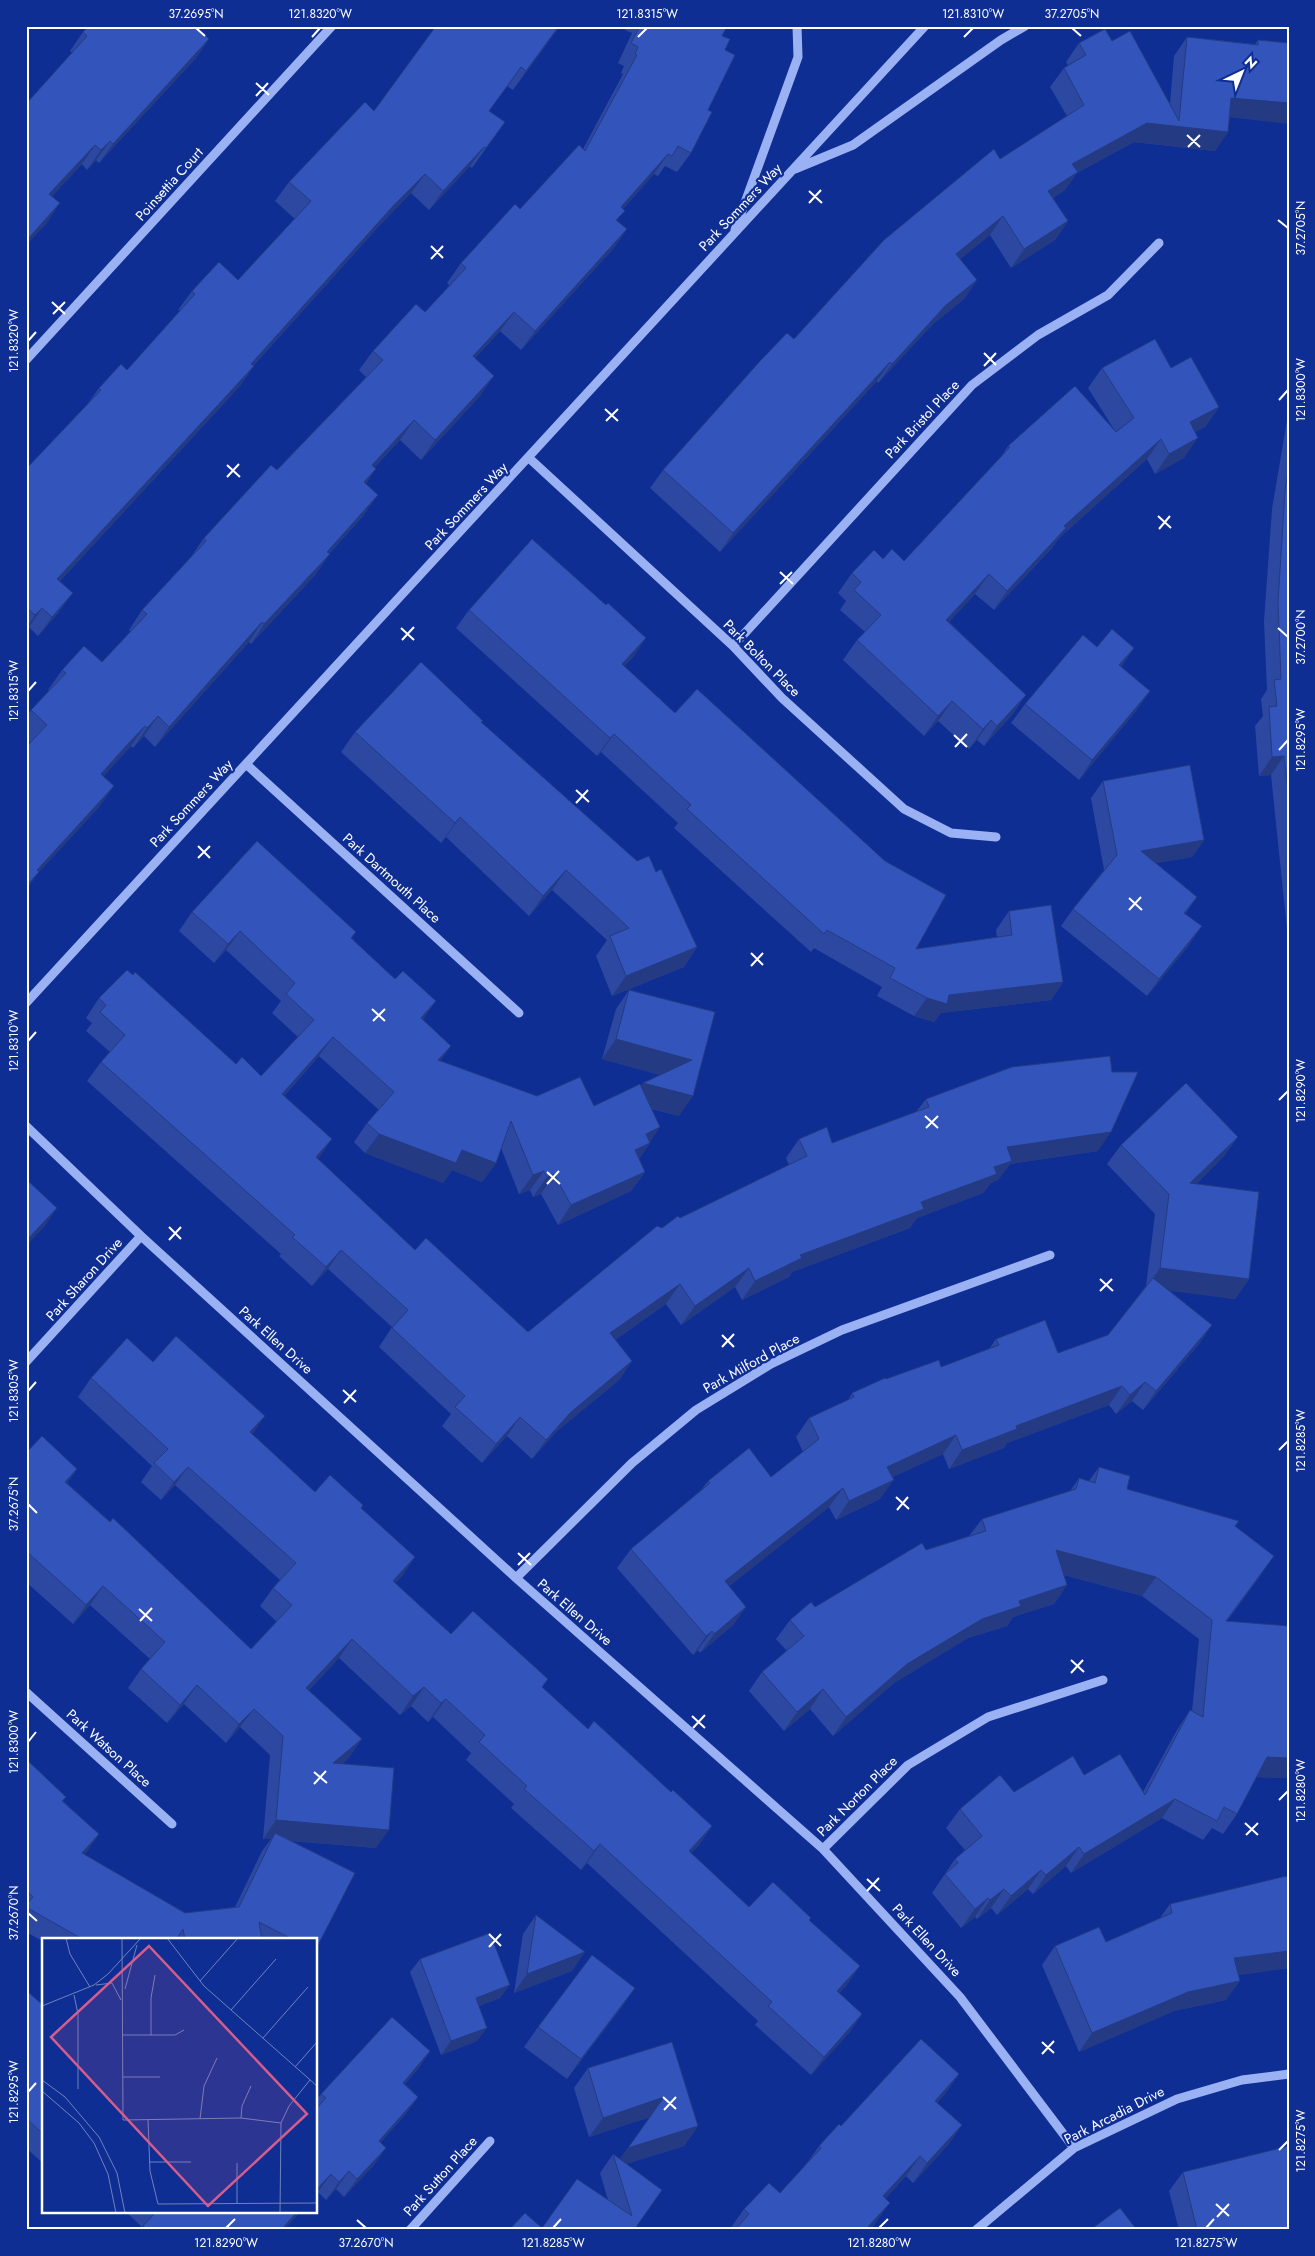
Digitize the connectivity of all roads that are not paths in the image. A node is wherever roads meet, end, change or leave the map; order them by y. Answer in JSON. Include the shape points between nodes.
{"nodes":[{"id":1,"x":332,"y":26,"type":"edge"},
{"id":2,"x":797,"y":26,"type":"edge"},
{"id":3,"x":925,"y":26,"type":"edge"},
{"id":4,"x":1025,"y":26,"type":"edge"},
{"id":5,"x":793,"y":170,"type":"junction"},
{"id":6,"x":733,"y":234,"type":"junction"},
{"id":7,"x":1159,"y":243,"type":"dead end"},
{"id":8,"x":26,"y":360,"type":"edge"},
{"id":9,"x":529,"y":458,"type":"junction"},
{"id":10,"x":733,"y":646,"type":"junction"},
{"id":11,"x":246,"y":764,"type":"junction"},
{"id":12,"x":996,"y":837,"type":"dead end"},
{"id":13,"x":26,"y":1003,"type":"edge"},
{"id":14,"x":519,"y":1013,"type":"dead end"},
{"id":15,"x":26,"y":1126,"type":"edge"},
{"id":16,"x":142,"y":1236,"type":"junction"},
{"id":17,"x":1050,"y":1255,"type":"dead end"},
{"id":18,"x":26,"y":1362,"type":"edge"},
{"id":19,"x":516,"y":1578,"type":"junction"},
{"id":20,"x":1103,"y":1680,"type":"dead end"},
{"id":21,"x":26,"y":1692,"type":"edge"},
{"id":22,"x":172,"y":1824,"type":"dead end"},
{"id":23,"x":823,"y":1850,"type":"junction"},
{"id":24,"x":1289,"y":2074,"type":"edge"},
{"id":25,"x":490,"y":2141,"type":"dead end"},
{"id":26,"x":1074,"y":2148,"type":"junction"},
{"id":27,"x":410,"y":2230,"type":"edge"},
{"id":28,"x":976,"y":2230,"type":"edge"}],
"edges":[{"from":1,"to":8,"type":"street","name":"Poinsettia Court"},
{"from":2,"to":6,"type":"street","via":[[798,57]]},
{"from":3,"to":5,"type":"street","name":"Park Sommers Way"},
{"from":4,"to":5,"type":"street","via":[[853,145]]},
{"from":5,"to":6,"type":"street","name":"Park Sommers Way"},
{"from":6,"to":9,"type":"street","name":"Park Sommers Way"},
{"from":7,"to":10,"type":"street","name":"Park Bristol Place","via":[[1108,295],[1038,335],[972,385]]},
{"from":9,"to":10,"type":"street","name":"Park Bolton Place"},
{"from":9,"to":11,"type":"street","name":"Park Sommers Way"},
{"from":10,"to":12,"type":"street","name":"Park Bolton Place","via":[[782,698],[904,810],[952,833]]},
{"from":11,"to":13,"type":"street","name":"Park Sommers Way"},
{"from":11,"to":14,"type":"street","name":"Park Dartmouth Place"},
{"from":15,"to":16,"type":"street","name":"Park Ellen Drive"},
{"from":16,"to":18,"type":"street","name":"Park Sharon Drive"},
{"from":16,"to":19,"type":"street","name":"Park Ellen Drive"},
{"from":17,"to":19,"type":"street","name":"Park Milford Place","via":[[842,1330],[771,1364],[696,1410],[632,1462]]},
{"from":19,"to":23,"type":"street","name":"Park Ellen Drive"},
{"from":20,"to":23,"type":"street","name":"Park Norton Place","via":[[988,1717],[908,1765]]},
{"from":21,"to":22,"type":"street","name":"Park Watson Place"},
{"from":23,"to":26,"type":"street","name":"Park Ellen Drive","via":[[960,1997]]},
{"from":24,"to":26,"type":"street","name":"Park Arcadia Drive","via":[[1242,2080],[1177,2099]]},
{"from":25,"to":27,"type":"street","name":"Park Sutton Place"},
{"from":26,"to":28,"type":"street","name":"Park Arcadia Drive"}]}
